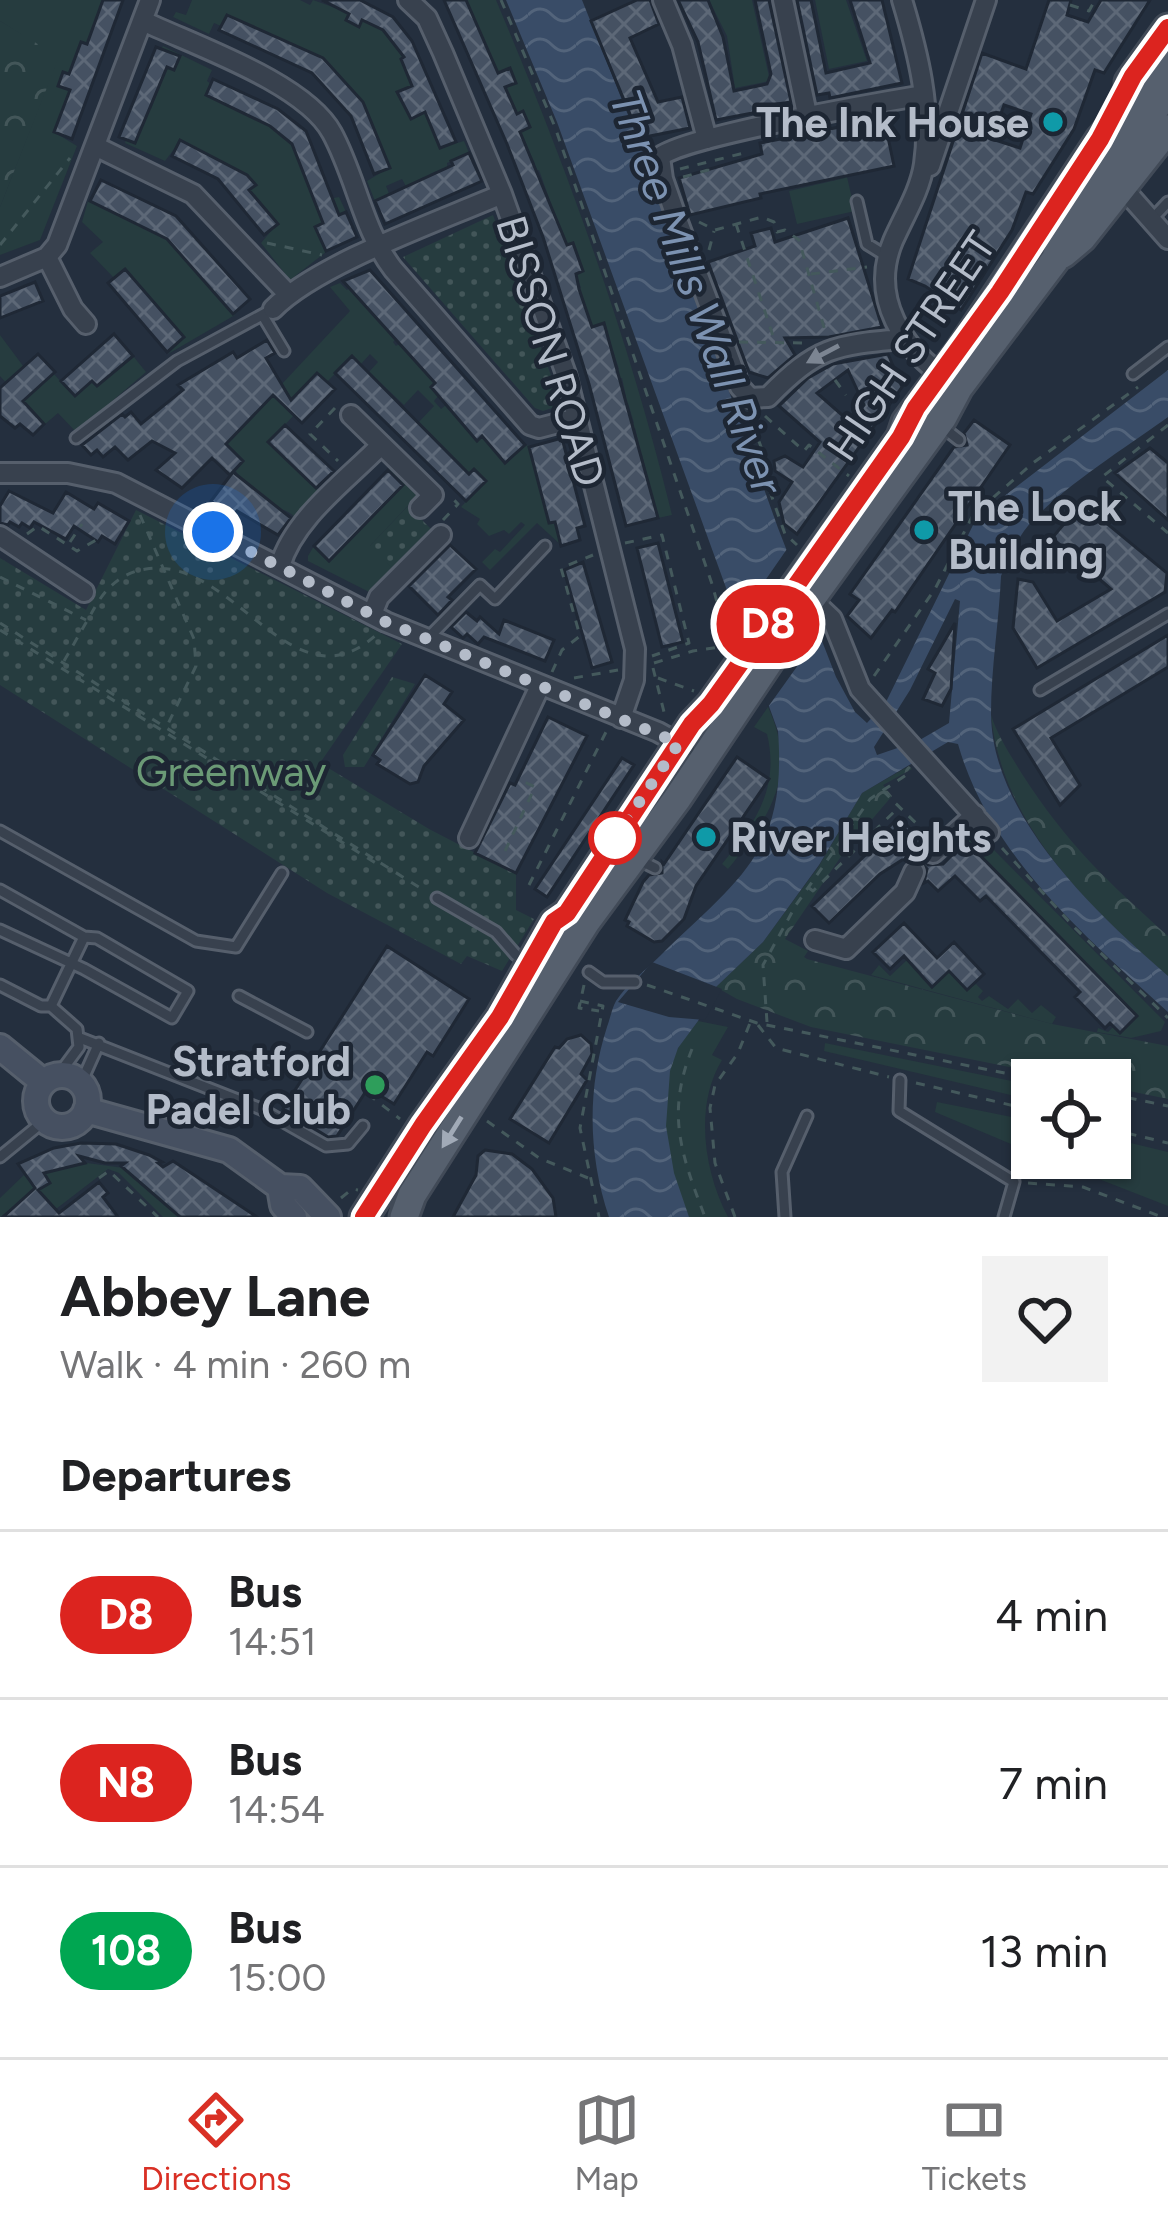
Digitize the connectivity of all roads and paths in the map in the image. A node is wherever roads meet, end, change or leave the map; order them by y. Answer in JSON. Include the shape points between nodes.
{"nodes":[{"id":1,"x":150,"y":0,"type":"edge"},
{"id":2,"x":501,"y":0,"type":"edge"},
{"id":3,"x":663,"y":0,"type":"edge"},
{"id":4,"x":783,"y":0,"type":"edge"},
{"id":5,"x":902,"y":0,"type":"edge"},
{"id":6,"x":986,"y":0,"type":"edge"},
{"id":7,"x":1095,"y":0,"type":"edge"},
{"id":8,"x":411,"y":1,"type":"edge"},
{"id":9,"x":1070,"y":5,"type":"dead end"},
{"id":10,"x":142,"y":21,"type":"junction"},
{"id":11,"x":1168,"y":28,"type":"edge"},
{"id":12,"x":1168,"y":61,"type":"edge"},
{"id":13,"x":1168,"y":92,"type":"edge"},
{"id":14,"x":924,"y":95,"type":"junction"},
{"id":15,"x":808,"y":119,"type":"junction"},
{"id":16,"x":1168,"y":129,"type":"edge"},
{"id":17,"x":1100,"y":139,"type":"junction"},
{"id":18,"x":95,"y":146,"type":"junction"},
{"id":19,"x":748,"y":152,"type":"dead end"},
{"id":20,"x":709,"y":155,"type":"junction"},
{"id":21,"x":681,"y":169,"type":"dead end"},
{"id":22,"x":679,"y":178,"type":"dead end"},
{"id":23,"x":1122,"y":188,"type":"junction"},
{"id":24,"x":502,"y":194,"type":"junction"},
{"id":25,"x":914,"y":196,"type":"junction"},
{"id":26,"x":857,"y":201,"type":"dead end"},
{"id":27,"x":1168,"y":202,"type":"edge"},
{"id":28,"x":1153,"y":219,"type":"junction"},
{"id":29,"x":695,"y":223,"type":"dead end"},
{"id":30,"x":736,"y":224,"type":"junction"},
{"id":31,"x":715,"y":230,"type":"junction"},
{"id":32,"x":1168,"y":239,"type":"edge"},
{"id":33,"x":0,"y":245,"type":"edge"},
{"id":34,"x":379,"y":248,"type":"junction"},
{"id":35,"x":246,"y":249,"type":"junction"},
{"id":36,"x":708,"y":252,"type":"dead end"},
{"id":37,"x":47,"y":257,"type":"junction"},
{"id":38,"x":888,"y":257,"type":"junction"},
{"id":39,"x":1055,"y":260,"type":"junction"},
{"id":40,"x":337,"y":267,"type":"junction"},
{"id":41,"x":859,"y":267,"type":"dead end"},
{"id":42,"x":809,"y":274,"type":"junction"},
{"id":43,"x":0,"y":277,"type":"edge"},
{"id":44,"x":275,"y":306,"type":"junction"},
{"id":45,"x":822,"y":320,"type":"dead end"},
{"id":46,"x":86,"y":324,"type":"dead end"},
{"id":47,"x":902,"y":339,"type":"junction"},
{"id":48,"x":724,"y":342,"type":"junction"},
{"id":49,"x":775,"y":342,"type":"junction"},
{"id":50,"x":1168,"y":347,"type":"edge"},
{"id":51,"x":826,"y":350,"type":"junction"},
{"id":52,"x":284,"y":351,"type":"dead end"},
{"id":53,"x":1133,"y":374,"type":"dead end"},
{"id":54,"x":835,"y":380,"type":"dead end"},
{"id":55,"x":950,"y":381,"type":"junction"},
{"id":56,"x":1140,"y":385,"type":"dead end"},
{"id":57,"x":740,"y":387,"type":"junction"},
{"id":58,"x":846,"y":395,"type":"dead end"},
{"id":59,"x":758,"y":400,"type":"junction"},
{"id":60,"x":351,"y":415,"type":"dead end"},
{"id":61,"x":577,"y":418,"type":"junction"},
{"id":62,"x":1168,"y":425,"type":"edge"},
{"id":63,"x":76,"y":438,"type":"dead end"},
{"id":64,"x":381,"y":445,"type":"junction"},
{"id":65,"x":0,"y":473,"type":"edge"},
{"id":66,"x":850,"y":477,"type":"dead end"},
{"id":67,"x":146,"y":497,"type":"junction"},
{"id":68,"x":420,"y":508,"type":"dead end"},
{"id":69,"x":82,"y":524,"type":"dead end"},
{"id":70,"x":1168,"y":533,"type":"edge"},
{"id":71,"x":441,"y":535,"type":"dead end"},
{"id":72,"x":10,"y":538,"type":"edge"},
{"id":73,"x":96,"y":540,"type":"dead end"},
{"id":74,"x":68,"y":545,"type":"junction"},
{"id":75,"x":545,"y":546,"type":"dead end"},
{"id":76,"x":799,"y":546,"type":"dead end"},
{"id":77,"x":610,"y":547,"type":"junction"},
{"id":78,"x":280,"y":566,"type":"junction"},
{"id":79,"x":162,"y":567,"type":"junction"},
{"id":80,"x":0,"y":577,"type":"edge"},
{"id":81,"x":84,"y":592,"type":"dead end"},
{"id":82,"x":807,"y":594,"type":"junction"},
{"id":83,"x":1168,"y":614,"type":"edge"},
{"id":84,"x":379,"y":618,"type":"junction"},
{"id":85,"x":88,"y":620,"type":"junction"},
{"id":86,"x":0,"y":623,"type":"edge"},
{"id":87,"x":0,"y":630,"type":"edge"},
{"id":88,"x":426,"y":640,"type":"junction"},
{"id":89,"x":741,"y":656,"type":"junction"},
{"id":90,"x":63,"y":662,"type":"junction"},
{"id":91,"x":645,"y":664,"type":"junction"},
{"id":92,"x":877,"y":672,"type":"dead end"},
{"id":93,"x":656,"y":678,"type":"junction"},
{"id":94,"x":542,"y":688,"type":"junction"},
{"id":95,"x":1040,"y":690,"type":"dead end"},
{"id":96,"x":695,"y":692,"type":"dead end"},
{"id":97,"x":665,"y":716,"type":"dead end"},
{"id":98,"x":617,"y":717,"type":"junction"},
{"id":99,"x":167,"y":727,"type":"junction"},
{"id":100,"x":679,"y":743,"type":"junction"},
{"id":101,"x":704,"y":760,"type":"junction"},
{"id":102,"x":925,"y":762,"type":"junction"},
{"id":103,"x":500,"y":770,"type":"junction"},
{"id":104,"x":882,"y":790,"type":"junction"},
{"id":105,"x":898,"y":808,"type":"junction"},
{"id":106,"x":975,"y":815,"type":"junction"},
{"id":107,"x":920,"y":827,"type":"dead end"},
{"id":108,"x":0,"y":831,"type":"edge"},
{"id":109,"x":989,"y":832,"type":"joint"},
{"id":110,"x":469,"y":838,"type":"dead end"},
{"id":111,"x":505,"y":851,"type":"dead end"},
{"id":112,"x":933,"y":854,"type":"dead end"},
{"id":113,"x":914,"y":872,"type":"dead end"},
{"id":114,"x":282,"y":873,"type":"dead end"},
{"id":115,"x":529,"y":885,"type":"dead end"},
{"id":116,"x":808,"y":888,"type":"junction"},
{"id":117,"x":0,"y":890,"type":"edge"},
{"id":118,"x":437,"y":898,"type":"junction"},
{"id":119,"x":0,"y":930,"type":"edge"},
{"id":120,"x":84,"y":937,"type":"junction"},
{"id":121,"x":815,"y":940,"type":"dead end"},
{"id":122,"x":516,"y":955,"type":"dead end"},
{"id":123,"x":69,"y":964,"type":"junction"},
{"id":124,"x":589,"y":972,"type":"dead end"},
{"id":125,"x":635,"y":982,"type":"joint"},
{"id":126,"x":0,"y":985,"type":"edge"},
{"id":127,"x":239,"y":996,"type":"dead end"},
{"id":128,"x":51,"y":1006,"type":"junction"},
{"id":129,"x":603,"y":1009,"type":"junction"},
{"id":130,"x":1168,"y":1018,"type":"edge"},
{"id":131,"x":754,"y":1022,"type":"junction"},
{"id":132,"x":767,"y":1025,"type":"junction"},
{"id":133,"x":307,"y":1032,"type":"dead end"},
{"id":134,"x":80,"y":1038,"type":"junction"},
{"id":135,"x":99,"y":1043,"type":"junction"},
{"id":136,"x":0,"y":1047,"type":"edge"},
{"id":137,"x":692,"y":1048,"type":"dead end"},
{"id":138,"x":1011,"y":1074,"type":"edge"},
{"id":139,"x":61,"y":1080,"type":"junction"},
{"id":140,"x":900,"y":1080,"type":"junction"},
{"id":141,"x":368,"y":1094,"type":"dead end"},
{"id":142,"x":1131,"y":1098,"type":"edge"},
{"id":143,"x":1011,"y":1105,"type":"edge"},
{"id":144,"x":1168,"y":1106,"type":"edge"},
{"id":145,"x":86,"y":1110,"type":"junction"},
{"id":146,"x":807,"y":1116,"type":"dead end"},
{"id":147,"x":44,"y":1120,"type":"junction"},
{"id":148,"x":401,"y":1120,"type":"dead end"},
{"id":149,"x":487,"y":1120,"type":"dead end"},
{"id":150,"x":363,"y":1126,"type":"dead end"},
{"id":151,"x":1131,"y":1134,"type":"edge"},
{"id":152,"x":1168,"y":1143,"type":"edge"},
{"id":153,"x":0,"y":1157,"type":"edge"},
{"id":154,"x":99,"y":1178,"type":"dead end"},
{"id":155,"x":589,"y":1179,"type":"junction"},
{"id":156,"x":1014,"y":1182,"type":"junction"},
{"id":157,"x":280,"y":1186,"type":"junction"},
{"id":158,"x":353,"y":1190,"type":"dead end"},
{"id":159,"x":408,"y":1206,"type":"edge"},
{"id":160,"x":331,"y":1208,"type":"edge"},
{"id":161,"x":158,"y":1217,"type":"edge"},
{"id":162,"x":294,"y":1217,"type":"edge"},
{"id":163,"x":364,"y":1217,"type":"edge"},
{"id":164,"x":386,"y":1217,"type":"edge"},
{"id":165,"x":599,"y":1217,"type":"edge"},
{"id":166,"x":705,"y":1217,"type":"edge"},
{"id":167,"x":735,"y":1217,"type":"edge"},
{"id":168,"x":785,"y":1217,"type":"edge"},
{"id":169,"x":1004,"y":1217,"type":"edge"},
{"id":170,"x":1162,"y":1217,"type":"edge"}],
"edges":[{"from":1,"to":10,"type":"street"},
{"from":2,"to":89,"type":"path","via":[[555,127]]},
{"from":3,"to":20,"type":"street"},
{"from":4,"to":15,"type":"street"},
{"from":5,"to":14,"type":"street"},
{"from":6,"to":25,"type":"street"},
{"from":7,"to":9,"type":"path","via":[[1088,11]]},
{"from":8,"to":24,"type":"street","name":"BISSON ROAD","via":[[427,18]]},
{"from":10,"to":18,"type":"street"},
{"from":10,"to":34,"type":"street","via":[[307,101],[334,135]]},
{"from":11,"to":17,"type":"main road"},
{"from":12,"to":17,"type":"main road","name":"HIGH STREET"},
{"from":13,"to":39,"type":"main road","name":"HIGH STREET","via":[[1068,225]]},
{"from":14,"to":15,"type":"street","via":[[857,100]]},
{"from":14,"to":25,"type":"street","via":[[924,163]]},
{"from":15,"to":20,"type":"street"},
{"from":16,"to":23,"type":"main road"},
{"from":17,"to":55,"type":"main road","name":"HIGH STREET"},
{"from":18,"to":33,"type":"path","via":[[84,142]]},
{"from":18,"to":35,"type":"street","via":[[193,194]]},
{"from":18,"to":37,"type":"street"},
{"from":19,"to":20,"type":"path"},
{"from":20,"to":21,"type":"path"},
{"from":20,"to":22,"type":"path","via":[[708,170]]},
{"from":20,"to":48,"type":"street","via":[[660,157]]},
{"from":23,"to":28,"type":"street"},
{"from":23,"to":39,"type":"main road"},
{"from":24,"to":34,"type":"street"},
{"from":24,"to":61,"type":"street","name":"BISSON ROAD"},
{"from":25,"to":38,"type":"street"},
{"from":26,"to":38,"type":"lane","via":[[867,244]]},
{"from":27,"to":28,"type":"lane"},
{"from":28,"to":32,"type":"street"},
{"from":29,"to":31,"type":"path"},
{"from":30,"to":31,"type":"path"},
{"from":30,"to":42,"type":"path","via":[[774,222],[776,232],[800,240]]},
{"from":30,"to":49,"type":"path"},
{"from":31,"to":36,"type":"path"},
{"from":34,"to":40,"type":"street"},
{"from":34,"to":61,"type":"street","via":[[533,427]]},
{"from":35,"to":40,"type":"path","via":[[300,248]]},
{"from":35,"to":44,"type":"street"},
{"from":37,"to":43,"type":"street"},
{"from":37,"to":46,"type":"street"},
{"from":38,"to":47,"type":"street","via":[[886,292]]},
{"from":39,"to":55,"type":"main road","name":"HIGH STREET"},
{"from":40,"to":44,"type":"street"},
{"from":41,"to":42,"type":"path"},
{"from":42,"to":45,"type":"path"},
{"from":44,"to":52,"type":"lane"},
{"from":44,"to":63,"type":"lane","via":[[176,361]]},
{"from":47,"to":51,"type":"street"},
{"from":47,"to":55,"type":"street"},
{"from":48,"to":49,"type":"path"},
{"from":48,"to":57,"type":"street"},
{"from":49,"to":51,"type":"path"},
{"from":50,"to":53,"type":"lane"},
{"from":51,"to":59,"type":"street","one_way":true},
{"from":54,"to":58,"type":"path"},
{"from":55,"to":82,"type":"main road","name":"HIGH STREET"},
{"from":55,"to":82,"type":"main road","name":"HIGH STREET","via":[[949,432]]},
{"from":56,"to":92,"type":"path","via":[[973,515],[935,589]]},
{"from":57,"to":59,"type":"street"},
{"from":57,"to":76,"type":"path","via":[[739,405],[766,460],[761,466],[782,526]]},
{"from":59,"to":66,"type":"path","via":[[804,451],[809,445]]},
{"from":60,"to":64,"type":"street"},
{"from":61,"to":77,"type":"street","name":"BISSON ROAD"},
{"from":62,"to":70,"type":"path","via":[[1102,477]]},
{"from":64,"to":68,"type":"street","via":[[433,495]]},
{"from":64,"to":78,"type":"street","via":[[298,530]]},
{"from":65,"to":67,"type":"street","via":[[92,476]]},
{"from":67,"to":78,"type":"street"},
{"from":67,"to":79,"type":"path","via":[[138,510]]},
{"from":69,"to":74,"type":"path"},
{"from":71,"to":84,"type":"street","via":[[380,597]]},
{"from":72,"to":74,"type":"path","via":[[39,526]]},
{"from":72,"to":81,"type":"street"},
{"from":73,"to":74,"type":"path","via":[[77,551]]},
{"from":75,"to":88,"type":"lane","via":[[495,598],[480,585]]},
{"from":77,"to":91,"type":"street","name":"BISSON ROAD"},
{"from":77,"to":91,"type":"path","via":[[662,536],[688,643]]},
{"from":77,"to":94,"type":"path","via":[[561,568],[580,636],[562,650]]},
{"from":78,"to":84,"type":"street"},
{"from":79,"to":84,"type":"path","via":[[199,577],[308,653],[358,651]]},
{"from":79,"to":85,"type":"path","via":[[126,574]]},
{"from":79,"to":99,"type":"path","via":[[197,659]]},
{"from":80,"to":85,"type":"path"},
{"from":82,"to":89,"type":"main road","name":"HIGH STREET"},
{"from":82,"to":102,"type":"street","via":[[832,619],[860,689]]},
{"from":83,"to":95,"type":"lane"},
{"from":84,"to":88,"type":"street"},
{"from":85,"to":90,"type":"path"},
{"from":86,"to":90,"type":"path"},
{"from":87,"to":118,"type":"path"},
{"from":88,"to":94,"type":"street"},
{"from":89,"to":91,"type":"path","via":[[693,651]]},
{"from":89,"to":100,"type":"main road","name":"HIGH STREET"},
{"from":89,"to":101,"type":"main road","name":"HIGH STREET"},
{"from":90,"to":99,"type":"path"},
{"from":91,"to":93,"type":"path"},
{"from":91,"to":94,"type":"path"},
{"from":91,"to":98,"type":"street","name":"BISSON ROAD"},
{"from":93,"to":96,"type":"path"},
{"from":93,"to":97,"type":"path"},
{"from":94,"to":98,"type":"street"},
{"from":94,"to":103,"type":"street"},
{"from":98,"to":100,"type":"street"},
{"from":98,"to":115,"type":"path"},
{"from":99,"to":118,"type":"path"},
{"from":100,"to":101,"type":"street"},
{"from":100,"to":163,"type":"main road","name":"HIGH STREET"},
{"from":101,"to":159,"type":"main road","name":"HIGH STREET","one_way":true,"via":[[644,863],[586,922]]},
{"from":102,"to":104,"type":"path"},
{"from":102,"to":106,"type":"street"},
{"from":103,"to":110,"type":"street"},
{"from":103,"to":111,"type":"path","via":[[535,787]]},
{"from":104,"to":105,"type":"path"},
{"from":104,"to":116,"type":"path"},
{"from":105,"to":107,"type":"path"},
{"from":105,"to":116,"type":"path"},
{"from":106,"to":109,"type":"street"},
{"from":106,"to":112,"type":"street"},
{"from":108,"to":114,"type":"lane","via":[[196,941],[236,947]]},
{"from":109,"to":130,"type":"path"},
{"from":113,"to":121,"type":"street","via":[[905,892],[846,949]]},
{"from":116,"to":132,"type":"path","via":[[763,965]]},
{"from":117,"to":120,"type":"lane"},
{"from":118,"to":122,"type":"lane","via":[[496,932]]},
{"from":119,"to":123,"type":"lane"},
{"from":120,"to":123,"type":"lane"},
{"from":120,"to":123,"type":"lane","via":[[188,991],[172,1018]]},
{"from":123,"to":128,"type":"lane"},
{"from":124,"to":125,"type":"lane","via":[[602,982]]},
{"from":125,"to":131,"type":"path"},
{"from":126,"to":128,"type":"lane"},
{"from":127,"to":133,"type":"lane"},
{"from":128,"to":134,"type":"lane"},
{"from":129,"to":129,"type":"path","via":[[580,1000],[579,1008]]},
{"from":129,"to":155,"type":"path","via":[[580,1128]]},
{"from":131,"to":132,"type":"path"},
{"from":131,"to":140,"type":"path","via":[[776,1048]]},
{"from":131,"to":167,"type":"path","via":[[715,1085],[710,1108],[715,1163]]},
{"from":132,"to":138,"type":"path"},
{"from":134,"to":135,"type":"lane"},
{"from":134,"to":139,"type":"lane"},
{"from":135,"to":139,"type":"lane"},
{"from":135,"to":150,"type":"lane","via":[[261,1109],[326,1146],[348,1144]]},
{"from":136,"to":139,"type":"street"},
{"from":137,"to":166,"type":"path","via":[[676,1109],[682,1155]]},
{"from":139,"to":145,"type":"street","via":[[88,1096]]},
{"from":139,"to":147,"type":"street","via":[[35,1102]]},
{"from":140,"to":143,"type":"path"},
{"from":140,"to":156,"type":"lane","via":[[899,1111]]},
{"from":141,"to":148,"type":"path"},
{"from":142,"to":144,"type":"path"},
{"from":145,"to":147,"type":"street","via":[[68,1126]]},
{"from":145,"to":157,"type":"street","via":[[229,1150]]},
{"from":146,"to":168,"type":"lane","via":[[782,1172]]},
{"from":147,"to":153,"type":"lane"},
{"from":149,"to":155,"type":"path","via":[[539,1158]]},
{"from":151,"to":152,"type":"path"},
{"from":154,"to":161,"type":"path","via":[[110,1172]]},
{"from":155,"to":165,"type":"path"},
{"from":156,"to":169,"type":"lane"},
{"from":156,"to":170,"type":"path","via":[[1083,1187]]},
{"from":157,"to":160,"type":"street","via":[[300,1188]]},
{"from":157,"to":162,"type":"street"},
{"from":158,"to":160,"type":"path"},
{"from":159,"to":164,"type":"main road","name":"HIGH STREET","via":[[392,1206]]}]}
